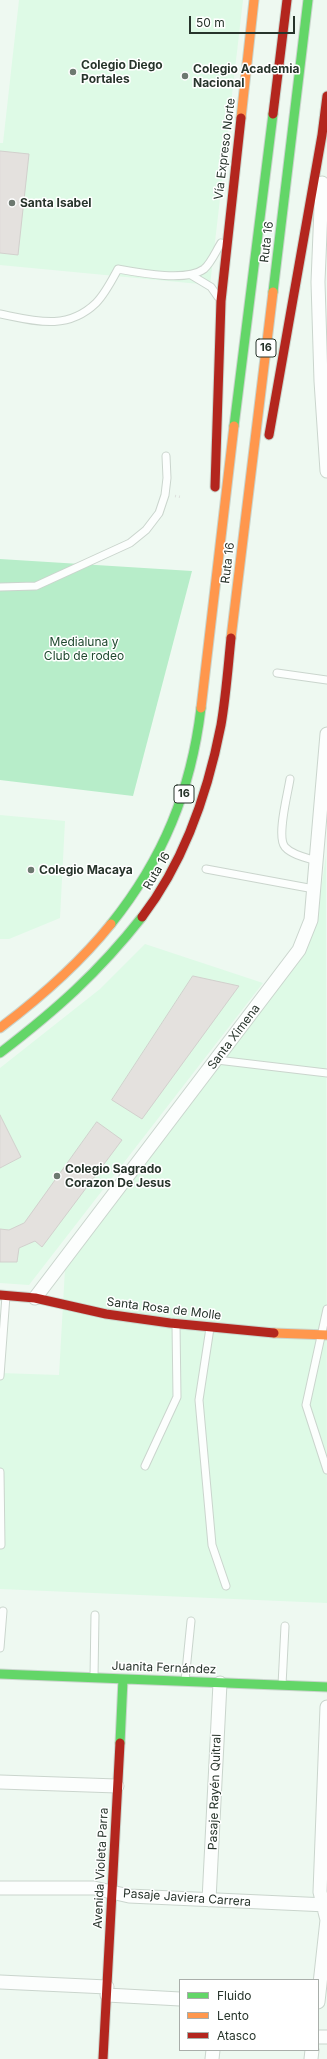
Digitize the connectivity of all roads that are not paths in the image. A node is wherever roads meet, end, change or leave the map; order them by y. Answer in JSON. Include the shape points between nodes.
{"nodes":[{"id":1,"x":254,"y":0,"type":"edge"},
{"id":2,"x":287,"y":0,"type":"edge"},
{"id":3,"x":308,"y":0,"type":"edge"},
{"id":4,"x":327,"y":96,"type":"edge"},
{"id":5,"x":322,"y":135,"type":"junction"},
{"id":6,"x":228,"y":232,"type":"junction"},
{"id":7,"x":191,"y":275,"type":"junction"},
{"id":8,"x":323,"y":277,"type":"edge"},
{"id":9,"x":220,"y":301,"type":"junction"},
{"id":10,"x":323,"y":311,"type":"edge"},
{"id":11,"x":0,"y":314,"type":"edge"},
{"id":12,"x":267,"y":446,"type":"dead end"},
{"id":13,"x":166,"y":456,"type":"dead end"},
{"id":14,"x":327,"y":471,"type":"edge"},
{"id":15,"x":256,"y":508,"type":"dead end"},
{"id":16,"x":215,"y":582,"type":"junction"},
{"id":17,"x":0,"y":587,"type":"edge"},
{"id":18,"x":277,"y":673,"type":"dead end"},
{"id":19,"x":327,"y":680,"type":"edge"},
{"id":20,"x":224,"y":696,"type":"junction"},
{"id":21,"x":327,"y":734,"type":"edge"},
{"id":22,"x":290,"y":779,"type":"dead end"},
{"id":23,"x":320,"y":854,"type":"edge"},
{"id":24,"x":206,"y":869,"type":"dead end"},
{"id":25,"x":314,"y":889,"type":"junction"},
{"id":26,"x":68,"y":972,"type":"junction"},
{"id":27,"x":5,"y":1012,"type":"dead end"},
{"id":28,"x":0,"y":1028,"type":"edge"},
{"id":29,"x":0,"y":1053,"type":"edge"},
{"id":30,"x":217,"y":1060,"type":"junction"},
{"id":31,"x":327,"y":1074,"type":"edge"},
{"id":32,"x":3,"y":1296,"type":"edge"},
{"id":33,"x":34,"y":1298,"type":"junction"},
{"id":34,"x":327,"y":1309,"type":"edge"},
{"id":35,"x":176,"y":1324,"type":"junction"},
{"id":36,"x":210,"y":1327,"type":"junction"},
{"id":37,"x":323,"y":1335,"type":"edge"},
{"id":38,"x":0,"y":1376,"type":"edge"},
{"id":39,"x":145,"y":1466,"type":"dead end"},
{"id":40,"x":327,"y":1470,"type":"edge"},
{"id":41,"x":0,"y":1472,"type":"edge"},
{"id":42,"x":1,"y":1545,"type":"dead end"},
{"id":43,"x":226,"y":1586,"type":"dead end"},
{"id":44,"x":3,"y":1611,"type":"dead end"},
{"id":45,"x":95,"y":1615,"type":"dead end"},
{"id":46,"x":191,"y":1621,"type":"dead end"},
{"id":47,"x":285,"y":1626,"type":"dead end"},
{"id":48,"x":0,"y":1648,"type":"edge"},
{"id":49,"x":0,"y":1674,"type":"edge"},
{"id":50,"x":94,"y":1678,"type":"junction"},
{"id":51,"x":123,"y":1679,"type":"junction"},
{"id":52,"x":185,"y":1681,"type":"junction"},
{"id":53,"x":220,"y":1683,"type":"junction"},
{"id":54,"x":282,"y":1685,"type":"junction"},
{"id":55,"x":327,"y":1687,"type":"edge"},
{"id":56,"x":327,"y":1707,"type":"edge"},
{"id":57,"x":0,"y":1782,"type":"edge"},
{"id":58,"x":117,"y":1786,"type":"junction"},
{"id":59,"x":0,"y":1888,"type":"edge"},
{"id":60,"x":112,"y":1892,"type":"junction"},
{"id":61,"x":209,"y":1900,"type":"junction"},
{"id":62,"x":325,"y":1905,"type":"edge"},
{"id":63,"x":0,"y":1982,"type":"edge"},
{"id":64,"x":107,"y":1991,"type":"junction"},
{"id":65,"x":319,"y":1993,"type":"edge"},
{"id":66,"x":179,"y":1999,"type":"edge"},
{"id":67,"x":103,"y":2059,"type":"edge"}],
"edges":[{"from":1,"to":6,"type":"main road","name":"Vía Expreso Norte"},
{"from":2,"to":16,"type":"main road","name":"Ruta 16","number":"16"},
{"from":3,"to":20,"type":"main road","name":"Ruta 16","number":"16"},
{"from":4,"to":5,"type":"main road"},
{"from":5,"to":8,"type":"street"},
{"from":5,"to":12,"type":"main road"},
{"from":6,"to":7,"type":"lane","via":[[205,268]]},
{"from":6,"to":9,"type":"main road","name":"Vía Expreso Norte"},
{"from":7,"to":9,"type":"lane","via":[[211,288]]},
{"from":7,"to":11,"type":"lane","via":[[141,273],[118,269],[97,302],[81,314],[65,321],[47,322]]},
{"from":8,"to":10,"type":"street"},
{"from":9,"to":16,"type":"main road","name":"Vía Expreso Norte","via":[[214,504]]},
{"from":10,"to":14,"type":"street"},
{"from":13,"to":17,"type":"lane","via":[[165,496],[159,513],[146,530],[130,543],[36,586]]},
{"from":15,"to":20,"type":"main road"},
{"from":16,"to":26,"type":"main road","name":"Ruta 16","number":"16","via":[[195,752],[177,814],[135,892],[107,931]]},
{"from":18,"to":19,"type":"lane"},
{"from":20,"to":29,"type":"main road","name":"Ruta 16","number":"16","via":[[216,751],[203,799],[187,841],[156,898],[94,976],[44,1021]]},
{"from":21,"to":23,"type":"street","name":"Santa Ximena"},
{"from":22,"to":23,"type":"lane","via":[[281,832],[282,842],[285,848],[294,854]]},
{"from":23,"to":25,"type":"street","name":"Santa Ximena"},
{"from":24,"to":25,"type":"lane"},
{"from":25,"to":30,"type":"street","name":"Santa Ximena","via":[[311,920],[299,950]]},
{"from":26,"to":27,"type":"main road"},
{"from":26,"to":28,"type":"main road","name":"Ruta 16","number":"16"},
{"from":30,"to":31,"type":"lane"},
{"from":30,"to":33,"type":"street","name":"Santa Ximena"},
{"from":32,"to":33,"type":"main road","name":"Santa Rosa de Molle"},
{"from":32,"to":38,"type":"lane"},
{"from":33,"to":35,"type":"main road","name":"Santa Rosa de Molle","via":[[106,1314]]},
{"from":34,"to":37,"type":"lane"},
{"from":35,"to":36,"type":"main road","name":"Santa Rosa de Molle"},
{"from":35,"to":39,"type":"lane","via":[[177,1397]]},
{"from":36,"to":37,"type":"main road","name":"Santa Rosa de Molle"},
{"from":36,"to":43,"type":"lane","via":[[199,1400],[212,1545]]},
{"from":37,"to":40,"type":"lane","via":[[306,1404]]},
{"from":41,"to":42,"type":"lane"},
{"from":44,"to":48,"type":"lane"},
{"from":45,"to":50,"type":"lane"},
{"from":46,"to":52,"type":"lane"},
{"from":47,"to":54,"type":"lane"},
{"from":49,"to":50,"type":"main road","name":"Juanita Fernández"},
{"from":50,"to":51,"type":"main road","name":"Juanita Fernández"},
{"from":51,"to":52,"type":"main road","name":"Juanita Fernández"},
{"from":51,"to":58,"type":"main road","name":"Avenida Violeta Parra"},
{"from":52,"to":53,"type":"main road","name":"Juanita Fernández"},
{"from":53,"to":54,"type":"main road","name":"Juanita Fernández"},
{"from":53,"to":61,"type":"street","name":"Pasaje Rayén Quitral"},
{"from":54,"to":55,"type":"main road","name":"Juanita Fernández"},
{"from":56,"to":62,"type":"street","via":[[320,1892]]},
{"from":57,"to":58,"type":"street"},
{"from":58,"to":60,"type":"main road","name":"Avenida Violeta Parra"},
{"from":59,"to":60,"type":"street","name":"Pasaje Javiera Carrera","via":[[94,1888]]},
{"from":60,"to":61,"type":"street","name":"Pasaje Javiera Carrera","via":[[129,1896]]},
{"from":60,"to":64,"type":"main road","name":"Avenida Violeta Parra"},
{"from":61,"to":62,"type":"street","name":"Pasaje Javiera Carrera"},
{"from":62,"to":65,"type":"street","via":[[327,1920]]},
{"from":63,"to":64,"type":"street"},
{"from":64,"to":66,"type":"street"},
{"from":64,"to":67,"type":"main road","name":"Avenida Violeta Parra"}]}
